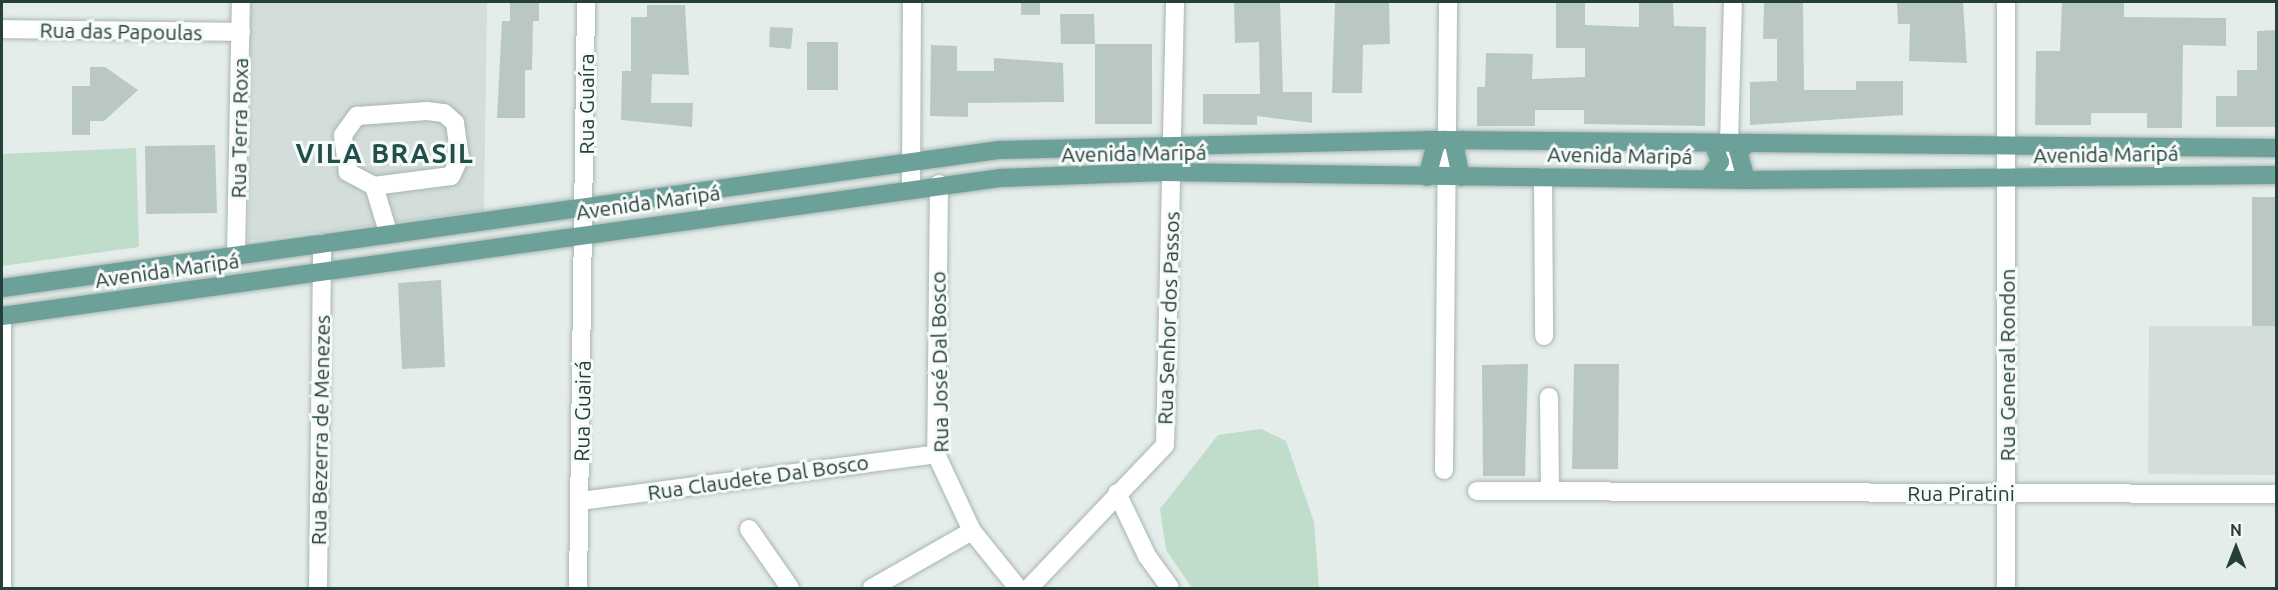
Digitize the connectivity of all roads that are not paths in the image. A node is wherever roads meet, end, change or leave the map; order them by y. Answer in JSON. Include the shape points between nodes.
{"nodes":[{"id":1,"x":241,"y":2,"type":"edge"},
{"id":2,"x":586,"y":2,"type":"edge"},
{"id":3,"x":912,"y":2,"type":"edge"},
{"id":4,"x":1175,"y":2,"type":"edge"},
{"id":5,"x":1448,"y":2,"type":"edge"},
{"id":6,"x":1733,"y":2,"type":"edge"},
{"id":7,"x":2006,"y":2,"type":"edge"},
{"id":8,"x":2,"y":29,"type":"edge"},
{"id":9,"x":241,"y":32,"type":"junction"},
{"id":10,"x":1428,"y":140,"type":"junction"},
{"id":11,"x":1454,"y":140,"type":"junction"},
{"id":12,"x":1721,"y":143,"type":"junction"},
{"id":13,"x":1749,"y":143,"type":"junction"},
{"id":14,"x":1173,"y":145,"type":"junction"},
{"id":15,"x":1196,"y":145,"type":"junction"},
{"id":16,"x":1150,"y":146,"type":"junction"},
{"id":17,"x":2007,"y":146,"type":"junction"},
{"id":18,"x":2277,"y":148,"type":"edge"},
{"id":19,"x":939,"y":157,"type":"junction"},
{"id":20,"x":911,"y":160,"type":"junction"},
{"id":21,"x":888,"y":163,"type":"junction"},
{"id":22,"x":1151,"y":173,"type":"junction"},
{"id":23,"x":1172,"y":173,"type":"junction"},
{"id":24,"x":1192,"y":174,"type":"junction"},
{"id":25,"x":2277,"y":175,"type":"edge"},
{"id":26,"x":1444,"y":177,"type":"junction"},
{"id":27,"x":1543,"y":177,"type":"junction"},
{"id":28,"x":2007,"y":177,"type":"junction"},
{"id":29,"x":1708,"y":179,"type":"junction"},
{"id":30,"x":1728,"y":179,"type":"junction"},
{"id":31,"x":1746,"y":180,"type":"junction"},
{"id":32,"x":939,"y":184,"type":"junction"},
{"id":33,"x":374,"y":186,"type":"junction"},
{"id":34,"x":911,"y":187,"type":"junction"},
{"id":35,"x":888,"y":190,"type":"junction"},
{"id":36,"x":585,"y":206,"type":"junction"},
{"id":37,"x":388,"y":232,"type":"junction"},
{"id":38,"x":585,"y":233,"type":"junction"},
{"id":39,"x":322,"y":243,"type":"junction"},
{"id":40,"x":236,"y":255,"type":"junction"},
{"id":41,"x":392,"y":262,"type":"junction"},
{"id":42,"x":322,"y":271,"type":"junction"},
{"id":43,"x":2,"y":288,"type":"edge"},
{"id":44,"x":2,"y":316,"type":"edge"},
{"id":45,"x":1544,"y":336,"type":"dead end"},
{"id":46,"x":1549,"y":397,"type":"dead end"},
{"id":47,"x":936,"y":454,"type":"junction"},
{"id":48,"x":1444,"y":470,"type":"dead end"},
{"id":49,"x":1477,"y":491,"type":"dead end"},
{"id":50,"x":1550,"y":491,"type":"junction"},
{"id":51,"x":1117,"y":493,"type":"junction"},
{"id":52,"x":2006,"y":494,"type":"junction"},
{"id":53,"x":2277,"y":494,"type":"edge"},
{"id":54,"x":580,"y":501,"type":"junction"},
{"id":55,"x":749,"y":529,"type":"dead end"},
{"id":56,"x":972,"y":531,"type":"junction"},
{"id":57,"x":3,"y":588,"type":"edge"},
{"id":58,"x":318,"y":588,"type":"edge"},
{"id":59,"x":578,"y":588,"type":"edge"},
{"id":60,"x":790,"y":588,"type":"edge"},
{"id":61,"x":872,"y":588,"type":"edge"},
{"id":62,"x":1018,"y":588,"type":"edge"},
{"id":63,"x":1029,"y":588,"type":"edge"},
{"id":64,"x":1170,"y":588,"type":"edge"},
{"id":65,"x":2006,"y":588,"type":"edge"}],
"edges":[{"from":1,"to":9,"type":"street","name":"Rua Terra Roxa"},
{"from":2,"to":36,"type":"street","name":"Rua Guaíra"},
{"from":3,"to":20,"type":"street"},
{"from":4,"to":14,"type":"street","name":"Rua Senhor dos Passos"},
{"from":5,"to":11,"type":"street"},
{"from":6,"to":12,"type":"street"},
{"from":7,"to":17,"type":"street"},
{"from":8,"to":9,"type":"street","name":"Rua das Papoulas"},
{"from":9,"to":40,"type":"street","name":"Rua Terra Roxa"},
{"from":10,"to":11,"type":"main road","name":"Avenida Maripá"},
{"from":10,"to":15,"type":"main road","name":"Avenida Maripá"},
{"from":10,"to":26,"type":"main road","via":[[1435,148]]},
{"from":11,"to":12,"type":"main road","name":"Avenida Maripá"},
{"from":11,"to":26,"type":"street"},
{"from":12,"to":13,"type":"main road","name":"Avenida Maripá"},
{"from":12,"to":29,"type":"main road","via":[[1720,162]]},
{"from":12,"to":30,"type":"street"},
{"from":13,"to":17,"type":"main road","name":"Avenida Maripá"},
{"from":13,"to":31,"type":"main road","via":[[1738,151]]},
{"from":14,"to":15,"type":"main road","name":"Avenida Maripá"},
{"from":14,"to":16,"type":"main road","name":"Avenida Maripá"},
{"from":14,"to":23,"type":"street","name":"Rua Senhor dos Passos"},
{"from":15,"to":24,"type":"main road","via":[[1187,153]]},
{"from":16,"to":19,"type":"main road","name":"Avenida Maripá"},
{"from":16,"to":22,"type":"main road","via":[[1158,165]]},
{"from":17,"to":18,"type":"main road","name":"Avenida Maripá"},
{"from":17,"to":28,"type":"street","name":"Rua General Rondon"},
{"from":19,"to":20,"type":"main road","name":"Avenida Maripá"},
{"from":19,"to":32,"type":"main road","via":[[933,165]]},
{"from":20,"to":21,"type":"main road","name":"Avenida Maripá"},
{"from":20,"to":34,"type":"street"},
{"from":21,"to":35,"type":"main road","via":[[897,180]]},
{"from":21,"to":36,"type":"main road","name":"Avenida Maripá"},
{"from":22,"to":23,"type":"main road","name":"Avenida Maripá"},
{"from":22,"to":32,"type":"main road","name":"Avenida Maripá"},
{"from":23,"to":24,"type":"main road","name":"Avenida Maripá"},
{"from":23,"to":51,"type":"street","name":"Rua Senhor dos Passos","via":[[1165,445]]},
{"from":24,"to":26,"type":"main road","name":"Avenida Maripá"},
{"from":25,"to":28,"type":"main road","name":"Avenida Maripá"},
{"from":26,"to":27,"type":"main road","name":"Avenida Maripá"},
{"from":26,"to":48,"type":"street"},
{"from":27,"to":29,"type":"main road","name":"Avenida Maripá"},
{"from":27,"to":45,"type":"street"},
{"from":28,"to":31,"type":"main road","name":"Avenida Maripá"},
{"from":28,"to":52,"type":"street","name":"Rua General Rondon"},
{"from":29,"to":30,"type":"main road","name":"Avenida Maripá"},
{"from":30,"to":31,"type":"main road","name":"Avenida Maripá"},
{"from":32,"to":34,"type":"main road","name":"Avenida Maripá"},
{"from":32,"to":47,"type":"street","name":"Rua José Dal Bosco"},
{"from":33,"to":33,"type":"street","via":[[451,176],[460,157],[455,123],[444,113],[427,111],[357,116],[344,135],[343,162],[357,182]]},
{"from":33,"to":37,"type":"street"},
{"from":34,"to":35,"type":"main road","name":"Avenida Maripá"},
{"from":35,"to":38,"type":"main road","name":"Avenida Maripá"},
{"from":36,"to":37,"type":"main road","name":"Avenida Maripá"},
{"from":36,"to":38,"type":"street","name":"Rua Guaíra"},
{"from":37,"to":39,"type":"main road","name":"Avenida Maripá"},
{"from":37,"to":41,"type":"main road","via":[[385,253]]},
{"from":38,"to":41,"type":"main road","name":"Avenida Maripá"},
{"from":38,"to":54,"type":"street","name":"Rua Guairá"},
{"from":39,"to":40,"type":"main road","name":"Avenida Maripá"},
{"from":39,"to":42,"type":"street","name":"Rua Bezerra de Menezes"},
{"from":40,"to":43,"type":"main road","name":"Avenida Maripá"},
{"from":41,"to":42,"type":"main road","name":"Avenida Maripá"},
{"from":42,"to":44,"type":"main road","name":"Avenida Maripá"},
{"from":42,"to":58,"type":"street","name":"Rua Bezerra de Menezes"},
{"from":44,"to":57,"type":"street"},
{"from":46,"to":50,"type":"street"},
{"from":47,"to":54,"type":"street","name":"Rua Claudete Dal Bosco"},
{"from":47,"to":56,"type":"street","name":"Rua José Dal Bosco"},
{"from":49,"to":50,"type":"street","name":"Rua Piratini"},
{"from":50,"to":52,"type":"street","name":"Rua Piratini"},
{"from":51,"to":63,"type":"street","name":"Rua Senhor dos Passos"},
{"from":51,"to":64,"type":"street","via":[[1147,556]]},
{"from":52,"to":53,"type":"street","name":"Rua Piratini"},
{"from":52,"to":65,"type":"street","name":"Rua General Rondon"},
{"from":54,"to":59,"type":"street","name":"Rua Guairá"},
{"from":55,"to":60,"type":"street"},
{"from":56,"to":61,"type":"street"},
{"from":56,"to":62,"type":"street","name":"Rua José Dal Bosco"}]}
